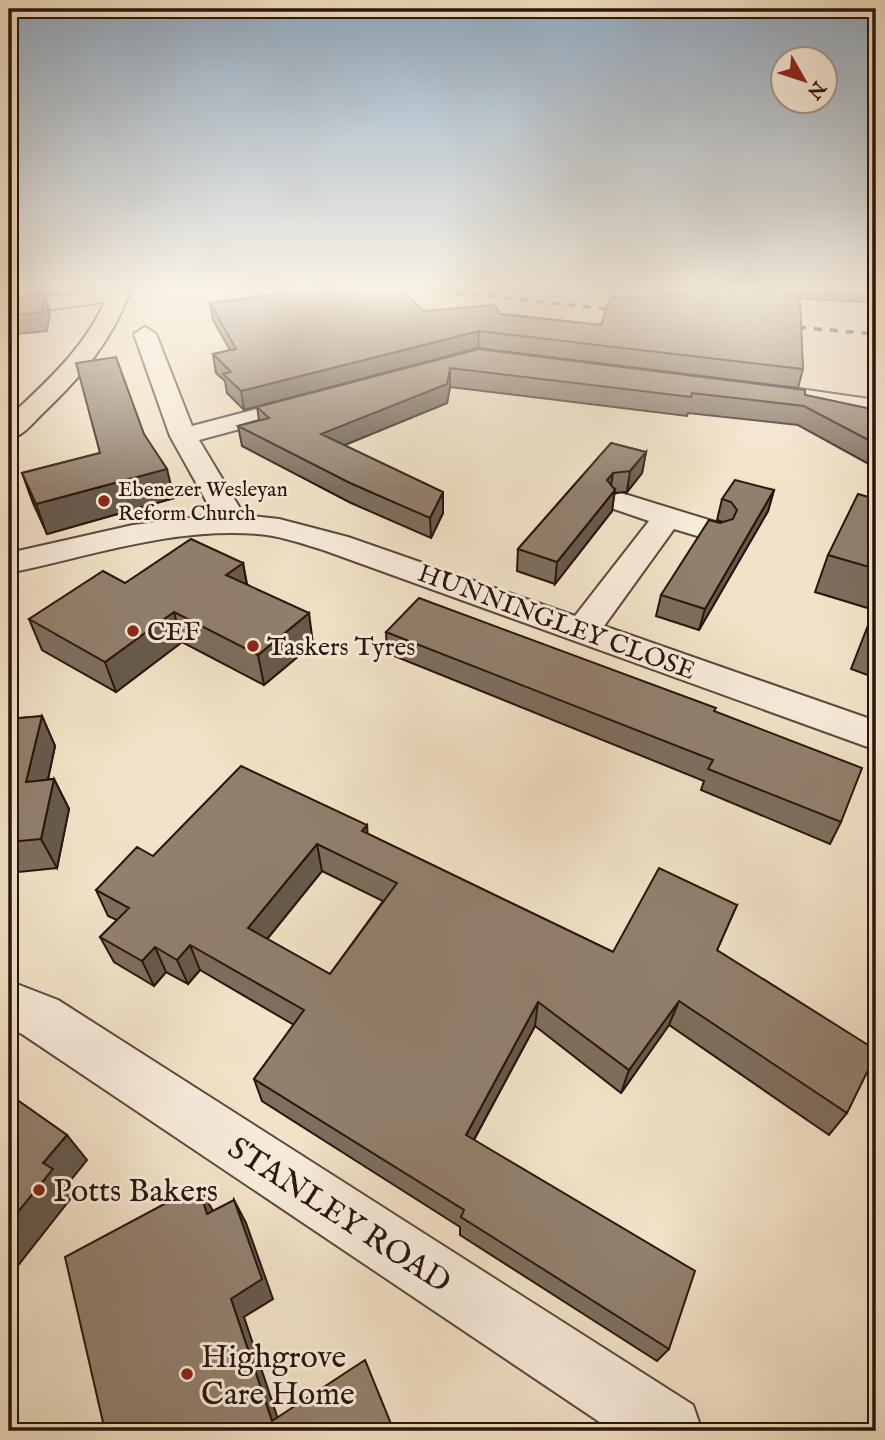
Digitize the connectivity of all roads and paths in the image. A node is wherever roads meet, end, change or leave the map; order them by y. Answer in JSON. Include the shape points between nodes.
{"nodes":[{"id":1,"x":83,"y":354,"type":"edge"},
{"id":2,"x":153,"y":354,"type":"edge"},
{"id":3,"x":749,"y":391,"type":"edge"},
{"id":4,"x":331,"y":397,"type":"edge"},
{"id":5,"x":876,"y":408,"type":"edge"},
{"id":6,"x":9,"y":431,"type":"edge"},
{"id":7,"x":183,"y":436,"type":"junction"},
{"id":8,"x":621,"y":502,"type":"dead end"},
{"id":9,"x":667,"y":517,"type":"junction"},
{"id":10,"x":233,"y":524,"type":"junction"},
{"id":11,"x":714,"y":532,"type":"edge"},
{"id":12,"x":9,"y":562,"type":"edge"},
{"id":13,"x":583,"y":630,"type":"junction"},
{"id":14,"x":876,"y":736,"type":"edge"},
{"id":15,"x":9,"y":1004,"type":"edge"},
{"id":16,"x":669,"y":1429,"type":"dead end"}],
"edges":[{"from":1,"to":6,"type":"main road"},
{"from":2,"to":7,"type":"street"},
{"from":3,"to":5,"type":"street"},
{"from":4,"to":7,"type":"street"},
{"from":7,"to":10,"type":"street","via":[[205,479],[219,492]]},
{"from":8,"to":9,"type":"street"},
{"from":9,"to":11,"type":"street"},
{"from":9,"to":13,"type":"street"},
{"from":10,"to":12,"type":"street","name":"HUNNINGLEY CLOSE","via":[[170,529]]},
{"from":10,"to":13,"type":"street","name":"HUNNINGLEY CLOSE","via":[[279,528],[338,544]]},
{"from":13,"to":14,"type":"street","name":"HUNNINGLEY CLOSE"},
{"from":15,"to":16,"type":"street","name":"STANLEY ROAD","via":[[40,1017]]}]}
